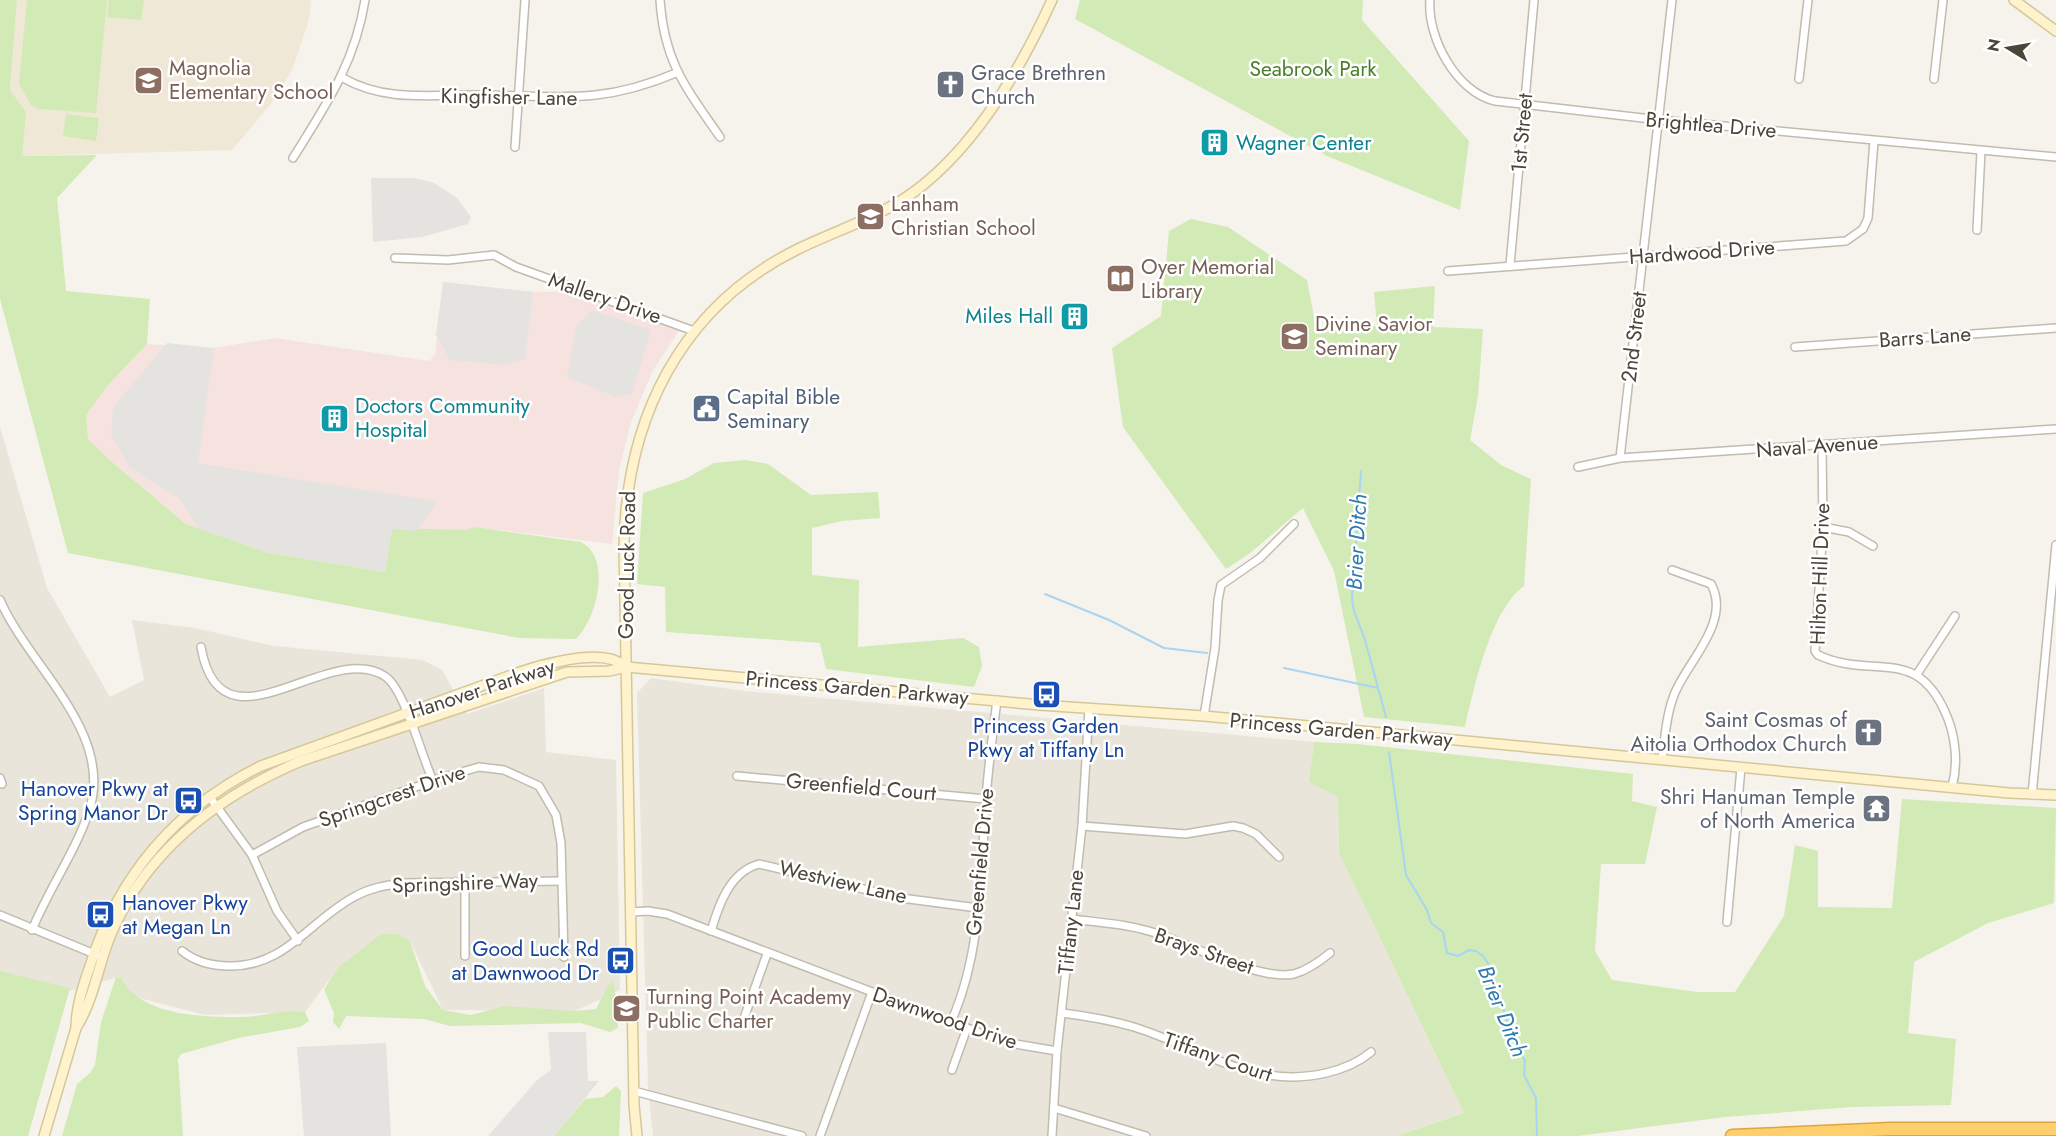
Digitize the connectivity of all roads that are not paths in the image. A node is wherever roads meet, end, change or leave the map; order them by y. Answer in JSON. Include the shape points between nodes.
{"nodes":[{"id":1,"x":365,"y":0,"type":"edge"},
{"id":2,"x":525,"y":0,"type":"edge"},
{"id":3,"x":660,"y":0,"type":"edge"},
{"id":4,"x":1052,"y":0,"type":"edge"},
{"id":5,"x":1430,"y":0,"type":"edge"},
{"id":6,"x":1534,"y":0,"type":"edge"},
{"id":7,"x":1672,"y":0,"type":"edge"},
{"id":8,"x":1808,"y":0,"type":"edge"},
{"id":9,"x":1943,"y":0,"type":"edge"},
{"id":10,"x":2014,"y":0,"type":"edge"},
{"id":11,"x":2056,"y":31,"type":"edge"},
{"id":12,"x":676,"y":74,"type":"junction"},
{"id":13,"x":343,"y":78,"type":"junction"},
{"id":14,"x":1799,"y":79,"type":"dead end"},
{"id":15,"x":1934,"y":79,"type":"dead end"},
{"id":16,"x":520,"y":97,"type":"junction"},
{"id":17,"x":1524,"y":106,"type":"junction"},
{"id":18,"x":1660,"y":120,"type":"junction"},
{"id":19,"x":720,"y":137,"type":"dead end"},
{"id":20,"x":1874,"y":141,"type":"junction"},
{"id":21,"x":515,"y":147,"type":"dead end"},
{"id":22,"x":1981,"y":152,"type":"junction"},
{"id":23,"x":2056,"y":157,"type":"edge"},
{"id":24,"x":293,"y":158,"type":"dead end"},
{"id":25,"x":1977,"y":230,"type":"dead end"},
{"id":26,"x":1643,"y":257,"type":"junction"},
{"id":27,"x":395,"y":258,"type":"dead end"},
{"id":28,"x":1510,"y":265,"type":"junction"},
{"id":29,"x":1448,"y":272,"type":"dead end"},
{"id":30,"x":2056,"y":328,"type":"edge"},
{"id":31,"x":694,"y":331,"type":"junction"},
{"id":32,"x":1795,"y":348,"type":"dead end"},
{"id":33,"x":2056,"y":429,"type":"edge"},
{"id":34,"x":1821,"y":446,"type":"junction"},
{"id":35,"x":1620,"y":458,"type":"junction"},
{"id":36,"x":1578,"y":467,"type":"dead end"},
{"id":37,"x":1294,"y":524,"type":"dead end"},
{"id":38,"x":1823,"y":527,"type":"junction"},
{"id":39,"x":2056,"y":545,"type":"edge"},
{"id":40,"x":1873,"y":546,"type":"dead end"},
{"id":41,"x":1672,"y":570,"type":"dead end"},
{"id":42,"x":0,"y":600,"type":"edge"},
{"id":43,"x":1955,"y":616,"type":"dead end"},
{"id":44,"x":201,"y":647,"type":"dead end"},
{"id":45,"x":627,"y":667,"type":"junction"},
{"id":46,"x":1917,"y":674,"type":"junction"},
{"id":47,"x":997,"y":700,"type":"junction"},
{"id":48,"x":1089,"y":709,"type":"junction"},
{"id":49,"x":407,"y":713,"type":"junction"},
{"id":50,"x":1204,"y":716,"type":"junction"},
{"id":51,"x":411,"y":724,"type":"junction"},
{"id":52,"x":1662,"y":760,"type":"junction"},
{"id":53,"x":1741,"y":768,"type":"junction"},
{"id":54,"x":737,"y":776,"type":"dead end"},
{"id":55,"x":433,"y":781,"type":"junction"},
{"id":56,"x":1952,"y":787,"type":"junction"},
{"id":57,"x":2032,"y":795,"type":"junction"},
{"id":58,"x":2056,"y":795,"type":"edge"},
{"id":59,"x":209,"y":796,"type":"junction"},
{"id":60,"x":986,"y":799,"type":"junction"},
{"id":61,"x":216,"y":806,"type":"junction"},
{"id":62,"x":1082,"y":826,"type":"junction"},
{"id":63,"x":252,"y":855,"type":"junction"},
{"id":64,"x":1280,"y":857,"type":"dead end"},
{"id":65,"x":561,"y":881,"type":"junction"},
{"id":66,"x":465,"y":883,"type":"junction"},
{"id":67,"x":978,"y":908,"type":"junction"},
{"id":68,"x":631,"y":912,"type":"junction"},
{"id":69,"x":0,"y":915,"type":"edge"},
{"id":70,"x":1072,"y":918,"type":"junction"},
{"id":71,"x":1727,"y":922,"type":"dead end"},
{"id":72,"x":32,"y":930,"type":"junction"},
{"id":73,"x":711,"y":931,"type":"junction"},
{"id":74,"x":298,"y":941,"type":"junction"},
{"id":75,"x":182,"y":951,"type":"dead end"},
{"id":76,"x":1330,"y":953,"type":"dead end"},
{"id":77,"x":767,"y":954,"type":"junction"},
{"id":78,"x":98,"y":956,"type":"junction"},
{"id":79,"x":465,"y":956,"type":"dead end"},
{"id":80,"x":564,"y":957,"type":"dead end"},
{"id":81,"x":872,"y":993,"type":"junction"},
{"id":82,"x":1062,"y":1013,"type":"junction"},
{"id":83,"x":743,"y":1021,"type":"dead end"},
{"id":84,"x":951,"y":1022,"type":"junction"},
{"id":85,"x":967,"y":1028,"type":"junction"},
{"id":86,"x":1057,"y":1051,"type":"junction"},
{"id":87,"x":1371,"y":1052,"type":"dead end"},
{"id":88,"x":952,"y":1070,"type":"dead end"},
{"id":89,"x":634,"y":1091,"type":"junction"},
{"id":90,"x":1054,"y":1108,"type":"junction"},
{"id":91,"x":2056,"y":1129,"type":"edge"},
{"id":92,"x":44,"y":1136,"type":"edge"},
{"id":93,"x":638,"y":1136,"type":"edge"},
{"id":94,"x":802,"y":1136,"type":"edge"},
{"id":95,"x":820,"y":1136,"type":"edge"},
{"id":96,"x":1052,"y":1136,"type":"edge"},
{"id":97,"x":1146,"y":1136,"type":"edge"},
{"id":98,"x":1732,"y":1136,"type":"edge"}],
"edges":[{"from":1,"to":13,"type":"street","via":[[355,47]]},
{"from":2,"to":16,"type":"street"},
{"from":3,"to":12,"type":"street","via":[[666,43]]},
{"from":4,"to":31,"type":"street","name":"Good Luck Road","via":[[985,116],[938,172],[894,206],[758,272],[731,292]]},
{"from":5,"to":17,"type":"street","name":"Brightlea Drive","via":[[1434,38],[1472,91],[1487,99]]},
{"from":6,"to":17,"type":"street","name":"1st Street"},
{"from":7,"to":18,"type":"street","name":"2nd Street"},
{"from":8,"to":14,"type":"street"},
{"from":9,"to":15,"type":"street"},
{"from":10,"to":11,"type":"street"},
{"from":12,"to":16,"type":"street","name":"Kingfisher Lane","via":[[597,97]]},
{"from":12,"to":19,"type":"street"},
{"from":13,"to":16,"type":"street","name":"Kingfisher Lane","via":[[384,94]]},
{"from":13,"to":24,"type":"street"},
{"from":16,"to":21,"type":"street"},
{"from":17,"to":18,"type":"street","name":"Brightlea Drive"},
{"from":17,"to":28,"type":"street","name":"1st Street"},
{"from":18,"to":20,"type":"street","name":"Brightlea Drive"},
{"from":18,"to":26,"type":"street","name":"2nd Street"},
{"from":20,"to":22,"type":"street","name":"Brightlea Drive"},
{"from":20,"to":26,"type":"street","name":"Hardwood Drive","via":[[1868,218],[1855,237],[1808,245]]},
{"from":22,"to":23,"type":"street","name":"Brightlea Drive"},
{"from":22,"to":25,"type":"street"},
{"from":26,"to":28,"type":"street","name":"Hardwood Drive"},
{"from":26,"to":35,"type":"street","name":"2nd Street"},
{"from":27,"to":31,"type":"street","name":"Mallery Drive","via":[[448,260],[494,255],[516,267]]},
{"from":28,"to":29,"type":"street","name":"Hardwood Drive"},
{"from":30,"to":32,"type":"street","name":"Barrs Lane"},
{"from":31,"to":45,"type":"street","name":"Good Luck Road","via":[[653,398],[628,481],[624,546]]},
{"from":33,"to":34,"type":"street","name":"Naval Avenue"},
{"from":34,"to":35,"type":"street","name":"Naval Avenue"},
{"from":34,"to":38,"type":"street","name":"Hilton Hill Drive"},
{"from":35,"to":36,"type":"street","name":"Naval Avenue"},
{"from":37,"to":50,"type":"street","via":[[1260,558],[1221,585]]},
{"from":38,"to":40,"type":"street","via":[[1849,532]]},
{"from":38,"to":46,"type":"street","name":"Hilton Hill Drive","via":[[1816,654]]},
{"from":39,"to":57,"type":"street"},
{"from":41,"to":52,"type":"street","via":[[1711,584],[1714,608],[1710,633],[1672,699]]},
{"from":42,"to":72,"type":"street","via":[[78,724],[94,765],[89,812]]},
{"from":43,"to":46,"type":"street"},
{"from":44,"to":49,"type":"street","via":[[210,676],[232,693],[263,696],[359,667],[387,678]]},
{"from":45,"to":47,"type":"street","name":"Princess Garden Parkway"},
{"from":45,"to":49,"type":"street","name":"Hanover Parkway","via":[[610,658],[551,663]]},
{"from":45,"to":51,"type":"street","name":"Hanover Parkway","via":[[552,675]]},
{"from":45,"to":68,"type":"street","name":"Good Luck Road"},
{"from":46,"to":56,"type":"street","via":[[1937,696],[1950,725],[1956,764]]},
{"from":47,"to":48,"type":"street","name":"Princess Garden Parkway"},
{"from":47,"to":60,"type":"street","name":"Greenfield Drive"},
{"from":48,"to":50,"type":"street","name":"Princess Garden Parkway"},
{"from":48,"to":62,"type":"street","name":"Tiffany Lane"},
{"from":49,"to":51,"type":"street"},
{"from":49,"to":59,"type":"street","name":"Hanover Parkway","via":[[261,766]]},
{"from":50,"to":52,"type":"street","name":"Princess Garden Parkway"},
{"from":51,"to":55,"type":"street"},
{"from":51,"to":61,"type":"street","name":"Hanover Parkway","via":[[301,761],[263,777]]},
{"from":52,"to":53,"type":"street","name":"Princess Garden Parkway"},
{"from":53,"to":56,"type":"street","name":"Princess Garden Parkway"},
{"from":53,"to":71,"type":"street"},
{"from":54,"to":60,"type":"street","name":"Greenfield Court"},
{"from":55,"to":63,"type":"street","name":"Springcrest Drive","via":[[303,827]]},
{"from":55,"to":65,"type":"street","name":"Springcrest Drive","via":[[488,767],[534,782],[548,797],[559,824]]},
{"from":56,"to":57,"type":"street","name":"Princess Garden Parkway"},
{"from":57,"to":58,"type":"street","name":"Princess Garden Parkway"},
{"from":59,"to":61,"type":"street"},
{"from":59,"to":78,"type":"street","name":"Hanover Parkway","via":[[167,831],[144,857],[112,909]]},
{"from":60,"to":67,"type":"street","name":"Greenfield Drive"},
{"from":61,"to":63,"type":"street"},
{"from":61,"to":78,"type":"street","name":"Hanover Parkway","via":[[181,835],[146,873]]},
{"from":62,"to":64,"type":"street","via":[[1185,834],[1233,826],[1256,834]]},
{"from":62,"to":70,"type":"street","name":"Tiffany Lane"},
{"from":63,"to":74,"type":"street","via":[[277,911]]},
{"from":65,"to":66,"type":"street","name":"Springshire Way"},
{"from":65,"to":80,"type":"street","name":"Springcrest Drive"},
{"from":66,"to":74,"type":"street","name":"Springshire Way","via":[[405,883],[370,890],[337,908]]},
{"from":66,"to":79,"type":"street"},
{"from":67,"to":73,"type":"street","name":"Westview Lane","via":[[901,898],[759,864],[738,874],[719,907]]},
{"from":67,"to":84,"type":"street","name":"Greenfield Drive","via":[[964,987]]},
{"from":68,"to":73,"type":"street","name":"Dawnwood Drive","via":[[660,912]]},
{"from":68,"to":89,"type":"street","name":"Good Luck Road"},
{"from":69,"to":72,"type":"street"},
{"from":70,"to":76,"type":"street","name":"Brays Street","via":[[1137,927],[1274,973],[1294,974]]},
{"from":70,"to":82,"type":"street","name":"Tiffany Lane"},
{"from":72,"to":78,"type":"street"},
{"from":73,"to":77,"type":"street","name":"Dawnwood Drive"},
{"from":74,"to":75,"type":"street","name":"Springshire Way","via":[[268,960],[241,967],[201,962]]},
{"from":77,"to":81,"type":"street","name":"Dawnwood Drive"},
{"from":77,"to":83,"type":"street"},
{"from":78,"to":92,"type":"street","name":"Hanover Parkway","via":[[76,1013],[76,1028]]},
{"from":81,"to":84,"type":"street","name":"Dawnwood Drive"},
{"from":81,"to":95,"type":"street"},
{"from":82,"to":86,"type":"street","name":"Tiffany Lane"},
{"from":82,"to":87,"type":"street","name":"Tiffany Court","via":[[1135,1028],[1247,1071],[1277,1078],[1300,1079],[1339,1070]]},
{"from":84,"to":85,"type":"street","name":"Dawnwood Drive"},
{"from":85,"to":86,"type":"street","name":"Dawnwood Drive","via":[[1015,1044]]},
{"from":85,"to":88,"type":"street"},
{"from":86,"to":90,"type":"street","name":"Tiffany Lane"},
{"from":89,"to":93,"type":"street","name":"Good Luck Road"},
{"from":89,"to":94,"type":"street"},
{"from":90,"to":96,"type":"street","name":"Tiffany Lane"},
{"from":90,"to":97,"type":"street"},
{"from":91,"to":98,"type":"highway","via":[[1891,1129]]}]}
